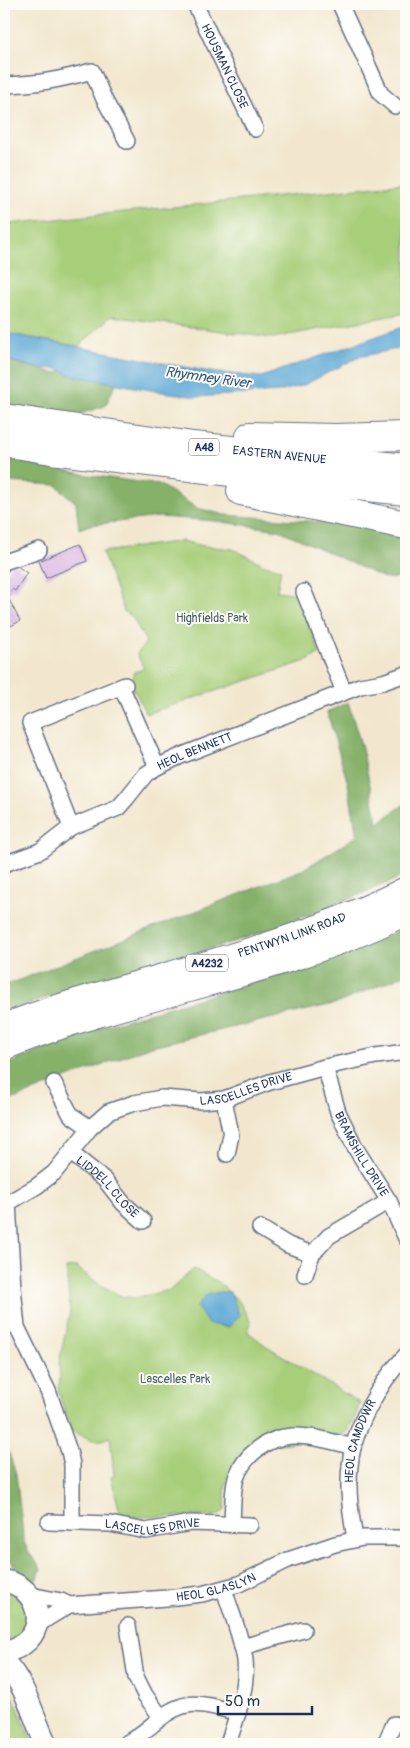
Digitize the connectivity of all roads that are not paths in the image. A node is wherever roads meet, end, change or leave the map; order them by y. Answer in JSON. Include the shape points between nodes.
{"nodes":[{"id":1,"x":195,"y":4,"type":"edge"},
{"id":2,"x":340,"y":4,"type":"edge"},
{"id":3,"x":4,"y":85,"type":"edge"},
{"id":4,"x":395,"y":106,"type":"dead end"},
{"id":5,"x":255,"y":129,"type":"dead end"},
{"id":6,"x":127,"y":141,"type":"dead end"},
{"id":7,"x":4,"y":418,"type":"edge"},
{"id":8,"x":406,"y":436,"type":"edge"},
{"id":9,"x":52,"y":438,"type":"junction"},
{"id":10,"x":4,"y":442,"type":"edge"},
{"id":11,"x":406,"y":468,"type":"edge"},
{"id":12,"x":406,"y":491,"type":"edge"},
{"id":13,"x":406,"y":525,"type":"edge"},
{"id":14,"x":39,"y":550,"type":"dead end"},
{"id":15,"x":4,"y":562,"type":"edge"},
{"id":16,"x":304,"y":592,"type":"dead end"},
{"id":17,"x":406,"y":674,"type":"edge"},
{"id":18,"x":344,"y":692,"type":"junction"},
{"id":19,"x":157,"y":767,"type":"junction"},
{"id":20,"x":71,"y":827,"type":"junction"},
{"id":21,"x":4,"y":864,"type":"edge"},
{"id":22,"x":406,"y":889,"type":"edge"},
{"id":23,"x":406,"y":913,"type":"edge"},
{"id":24,"x":68,"y":1024,"type":"junction"},
{"id":25,"x":4,"y":1026,"type":"edge"},
{"id":26,"x":4,"y":1048,"type":"edge"},
{"id":27,"x":406,"y":1052,"type":"edge"},
{"id":28,"x":4,"y":1056,"type":"edge"},
{"id":29,"x":325,"y":1067,"type":"junction"},
{"id":30,"x":54,"y":1083,"type":"dead end"},
{"id":31,"x":224,"y":1099,"type":"junction"},
{"id":32,"x":90,"y":1128,"type":"junction"},
{"id":33,"x":71,"y":1153,"type":"junction"},
{"id":34,"x":227,"y":1154,"type":"dead end"},
{"id":35,"x":389,"y":1201,"type":"junction"},
{"id":36,"x":143,"y":1221,"type":"dead end"},
{"id":37,"x":260,"y":1228,"type":"dead end"},
{"id":38,"x":406,"y":1238,"type":"edge"},
{"id":39,"x":312,"y":1254,"type":"junction"},
{"id":40,"x":305,"y":1274,"type":"dead end"},
{"id":41,"x":406,"y":1355,"type":"edge"},
{"id":42,"x":353,"y":1448,"type":"junction"},
{"id":43,"x":49,"y":1522,"type":"dead end"},
{"id":44,"x":72,"y":1523,"type":"junction"},
{"id":45,"x":232,"y":1524,"type":"junction"},
{"id":46,"x":250,"y":1524,"type":"dead end"},
{"id":47,"x":406,"y":1538,"type":"edge"},
{"id":48,"x":355,"y":1539,"type":"junction"},
{"id":49,"x":4,"y":1567,"type":"edge"},
{"id":50,"x":18,"y":1588,"type":"edge"},
{"id":51,"x":224,"y":1589,"type":"junction"},
{"id":52,"x":69,"y":1605,"type":"junction"},
{"id":53,"x":128,"y":1626,"type":"dead end"},
{"id":54,"x":303,"y":1630,"type":"dead end"},
{"id":55,"x":31,"y":1635,"type":"junction"},
{"id":56,"x":242,"y":1647,"type":"junction"},
{"id":57,"x":4,"y":1652,"type":"edge"},
{"id":58,"x":4,"y":1662,"type":"edge"},
{"id":59,"x":26,"y":1696,"type":"junction"},
{"id":60,"x":238,"y":1713,"type":"junction"},
{"id":61,"x":161,"y":1717,"type":"junction"},
{"id":62,"x":394,"y":1724,"type":"dead end"},
{"id":63,"x":46,"y":1744,"type":"edge"},
{"id":64,"x":125,"y":1744,"type":"edge"},
{"id":65,"x":228,"y":1744,"type":"edge"},
{"id":66,"x":385,"y":1744,"type":"edge"}],
"edges":[{"from":1,"to":5,"type":"street","name":"HOUSMAN CLOSE"},
{"from":2,"to":4,"type":"street","via":[[380,94]]},
{"from":3,"to":6,"type":"street","via":[[36,84],[92,70]]},
{"from":7,"to":9,"type":"highway","name":"EASTERN AVENUE","number":"A48"},
{"from":8,"to":9,"type":"highway"},
{"from":9,"to":10,"type":"highway","name":"EASTERN AVENUE","number":"A48"},
{"from":9,"to":11,"type":"highway","name":"EASTERN AVENUE","number":"A48","via":[[193,446]]},
{"from":9,"to":12,"type":"highway","name":"EASTERN AVENUE","number":"A48","via":[[279,478]]},
{"from":9,"to":13,"type":"highway","via":[[177,478]]},
{"from":14,"to":15,"type":"street"},
{"from":16,"to":18,"type":"street"},
{"from":17,"to":18,"type":"street","name":"HEOL BENNETT"},
{"from":18,"to":19,"type":"street","name":"HEOL BENNETT"},
{"from":19,"to":20,"type":"street","name":"HEOL BENNETT","via":[[146,774],[118,808]]},
{"from":19,"to":20,"type":"street","via":[[125,690],[30,723]]},
{"from":20,"to":21,"type":"street","name":"HEOL BENNETT","via":[[40,850]]},
{"from":22,"to":25,"type":"main road","name":"PENTWYN LINK ROAD","number":"A4232","via":[[348,916],[282,940],[71,1002]]},
{"from":23,"to":24,"type":"main road","name":"PENTWYN LINK ROAD","number":"A4232","via":[[336,943],[273,964]]},
{"from":24,"to":26,"type":"main road","name":"PENTWYN LINK ROAD","number":"A4232"},
{"from":24,"to":28,"type":"street"},
{"from":27,"to":29,"type":"street","name":"LASCELLES DRIVE"},
{"from":29,"to":31,"type":"street","name":"LASCELLES DRIVE"},
{"from":29,"to":35,"type":"street","name":"BRAMSHILL DRIVE","via":[[338,1112],[356,1149]]},
{"from":30,"to":32,"type":"street","via":[[71,1115]]},
{"from":31,"to":32,"type":"street","name":"LASCELLES DRIVE","via":[[162,1098],[134,1103],[108,1112]]},
{"from":31,"to":34,"type":"street","via":[[231,1135]]},
{"from":32,"to":33,"type":"street","name":"LASCELLES DRIVE"},
{"from":33,"to":36,"type":"street","name":"LIDDELL CLOSE","via":[[106,1180],[122,1204]]},
{"from":33,"to":44,"type":"street","name":"LASCELLES DRIVE","via":[[54,1173],[8,1203],[17,1327],[48,1391],[69,1451]]},
{"from":35,"to":38,"type":"street","name":"BRAMSHILL DRIVE"},
{"from":35,"to":39,"type":"street","via":[[329,1236]]},
{"from":37,"to":39,"type":"street","via":[[288,1245]]},
{"from":39,"to":40,"type":"street"},
{"from":41,"to":42,"type":"street","name":"HEOL CAMDDWR","via":[[393,1368],[368,1408]]},
{"from":42,"to":45,"type":"street","via":[[292,1436],[264,1444],[246,1460],[237,1476]]},
{"from":42,"to":48,"type":"street","name":"HEOL CAMDDWR","via":[[349,1499]]},
{"from":43,"to":44,"type":"street","name":"LASCELLES DRIVE"},
{"from":44,"to":45,"type":"street","name":"LASCELLES DRIVE","via":[[110,1524],[146,1531],[191,1523]]},
{"from":45,"to":46,"type":"street","name":"LASCELLES DRIVE"},
{"from":47,"to":48,"type":"street","name":"HEOL GLASLYN"},
{"from":48,"to":51,"type":"street","name":"HEOL GLASLYN","via":[[309,1552]]},
{"from":49,"to":50,"type":"street"},
{"from":50,"to":52,"type":"street","name":"HEOL GLASLYN"},
{"from":50,"to":55,"type":"street","via":[[36,1608],[37,1619]]},
{"from":51,"to":52,"type":"street","name":"HEOL GLASLYN","via":[[174,1598]]},
{"from":51,"to":56,"type":"street"},
{"from":52,"to":55,"type":"street","name":"HEOL GLASLYN","via":[[44,1618]]},
{"from":53,"to":61,"type":"street","via":[[136,1677]]},
{"from":54,"to":56,"type":"street"},
{"from":55,"to":57,"type":"street","via":[[15,1649]]},
{"from":55,"to":59,"type":"street","via":[[25,1660]]},
{"from":56,"to":60,"type":"street","via":[[245,1671]]},
{"from":58,"to":59,"type":"street"},
{"from":59,"to":63,"type":"street"},
{"from":60,"to":61,"type":"street","via":[[196,1703],[186,1704]]},
{"from":60,"to":65,"type":"street"},
{"from":61,"to":64,"type":"street"},
{"from":62,"to":66,"type":"street"}]}
